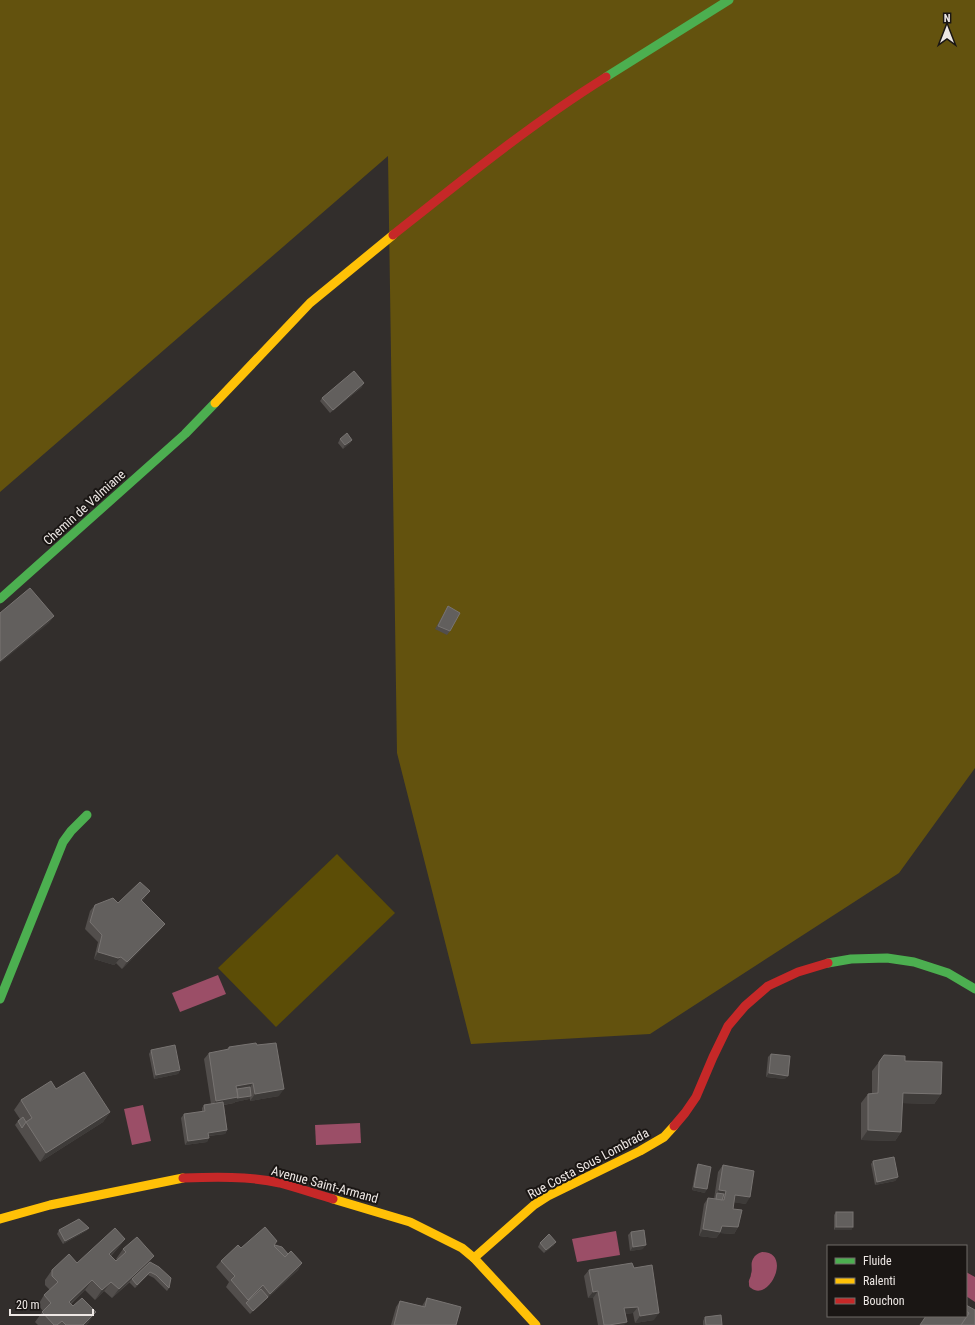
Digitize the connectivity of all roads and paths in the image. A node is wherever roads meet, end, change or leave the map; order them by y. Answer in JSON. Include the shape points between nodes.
{"nodes":[{"id":1,"x":729,"y":0,"type":"edge"},
{"id":2,"x":0,"y":599,"type":"edge"},
{"id":3,"x":87,"y":814,"type":"dead end"},
{"id":4,"x":975,"y":989,"type":"edge"},
{"id":5,"x":0,"y":999,"type":"edge"},
{"id":6,"x":0,"y":1220,"type":"edge"},
{"id":7,"x":474,"y":1258,"type":"junction"},
{"id":8,"x":536,"y":1325,"type":"edge"}],
"edges":[{"from":1,"to":2,"type":"street","name":"Chemin de Valmiane","via":[[577,95],[496,152],[366,256],[310,303],[185,434]]},
{"from":3,"to":5,"type":"street","via":[[63,842]]},
{"from":4,"to":7,"type":"street","name":"Rue Costa Sous Lombrada","via":[[948,973],[914,962],[887,958],[851,959],[828,963],[798,972],[768,986],[745,1006],[728,1026],[696,1098],[664,1137],[548,1196],[534,1205]]},
{"from":6,"to":7,"type":"street","name":"Avenue Saint-Armand","via":[[50,1205],[178,1178],[249,1179],[302,1189],[410,1222],[448,1240]]},
{"from":7,"to":8,"type":"street","name":"Avenue Saint-Armand"}]}
